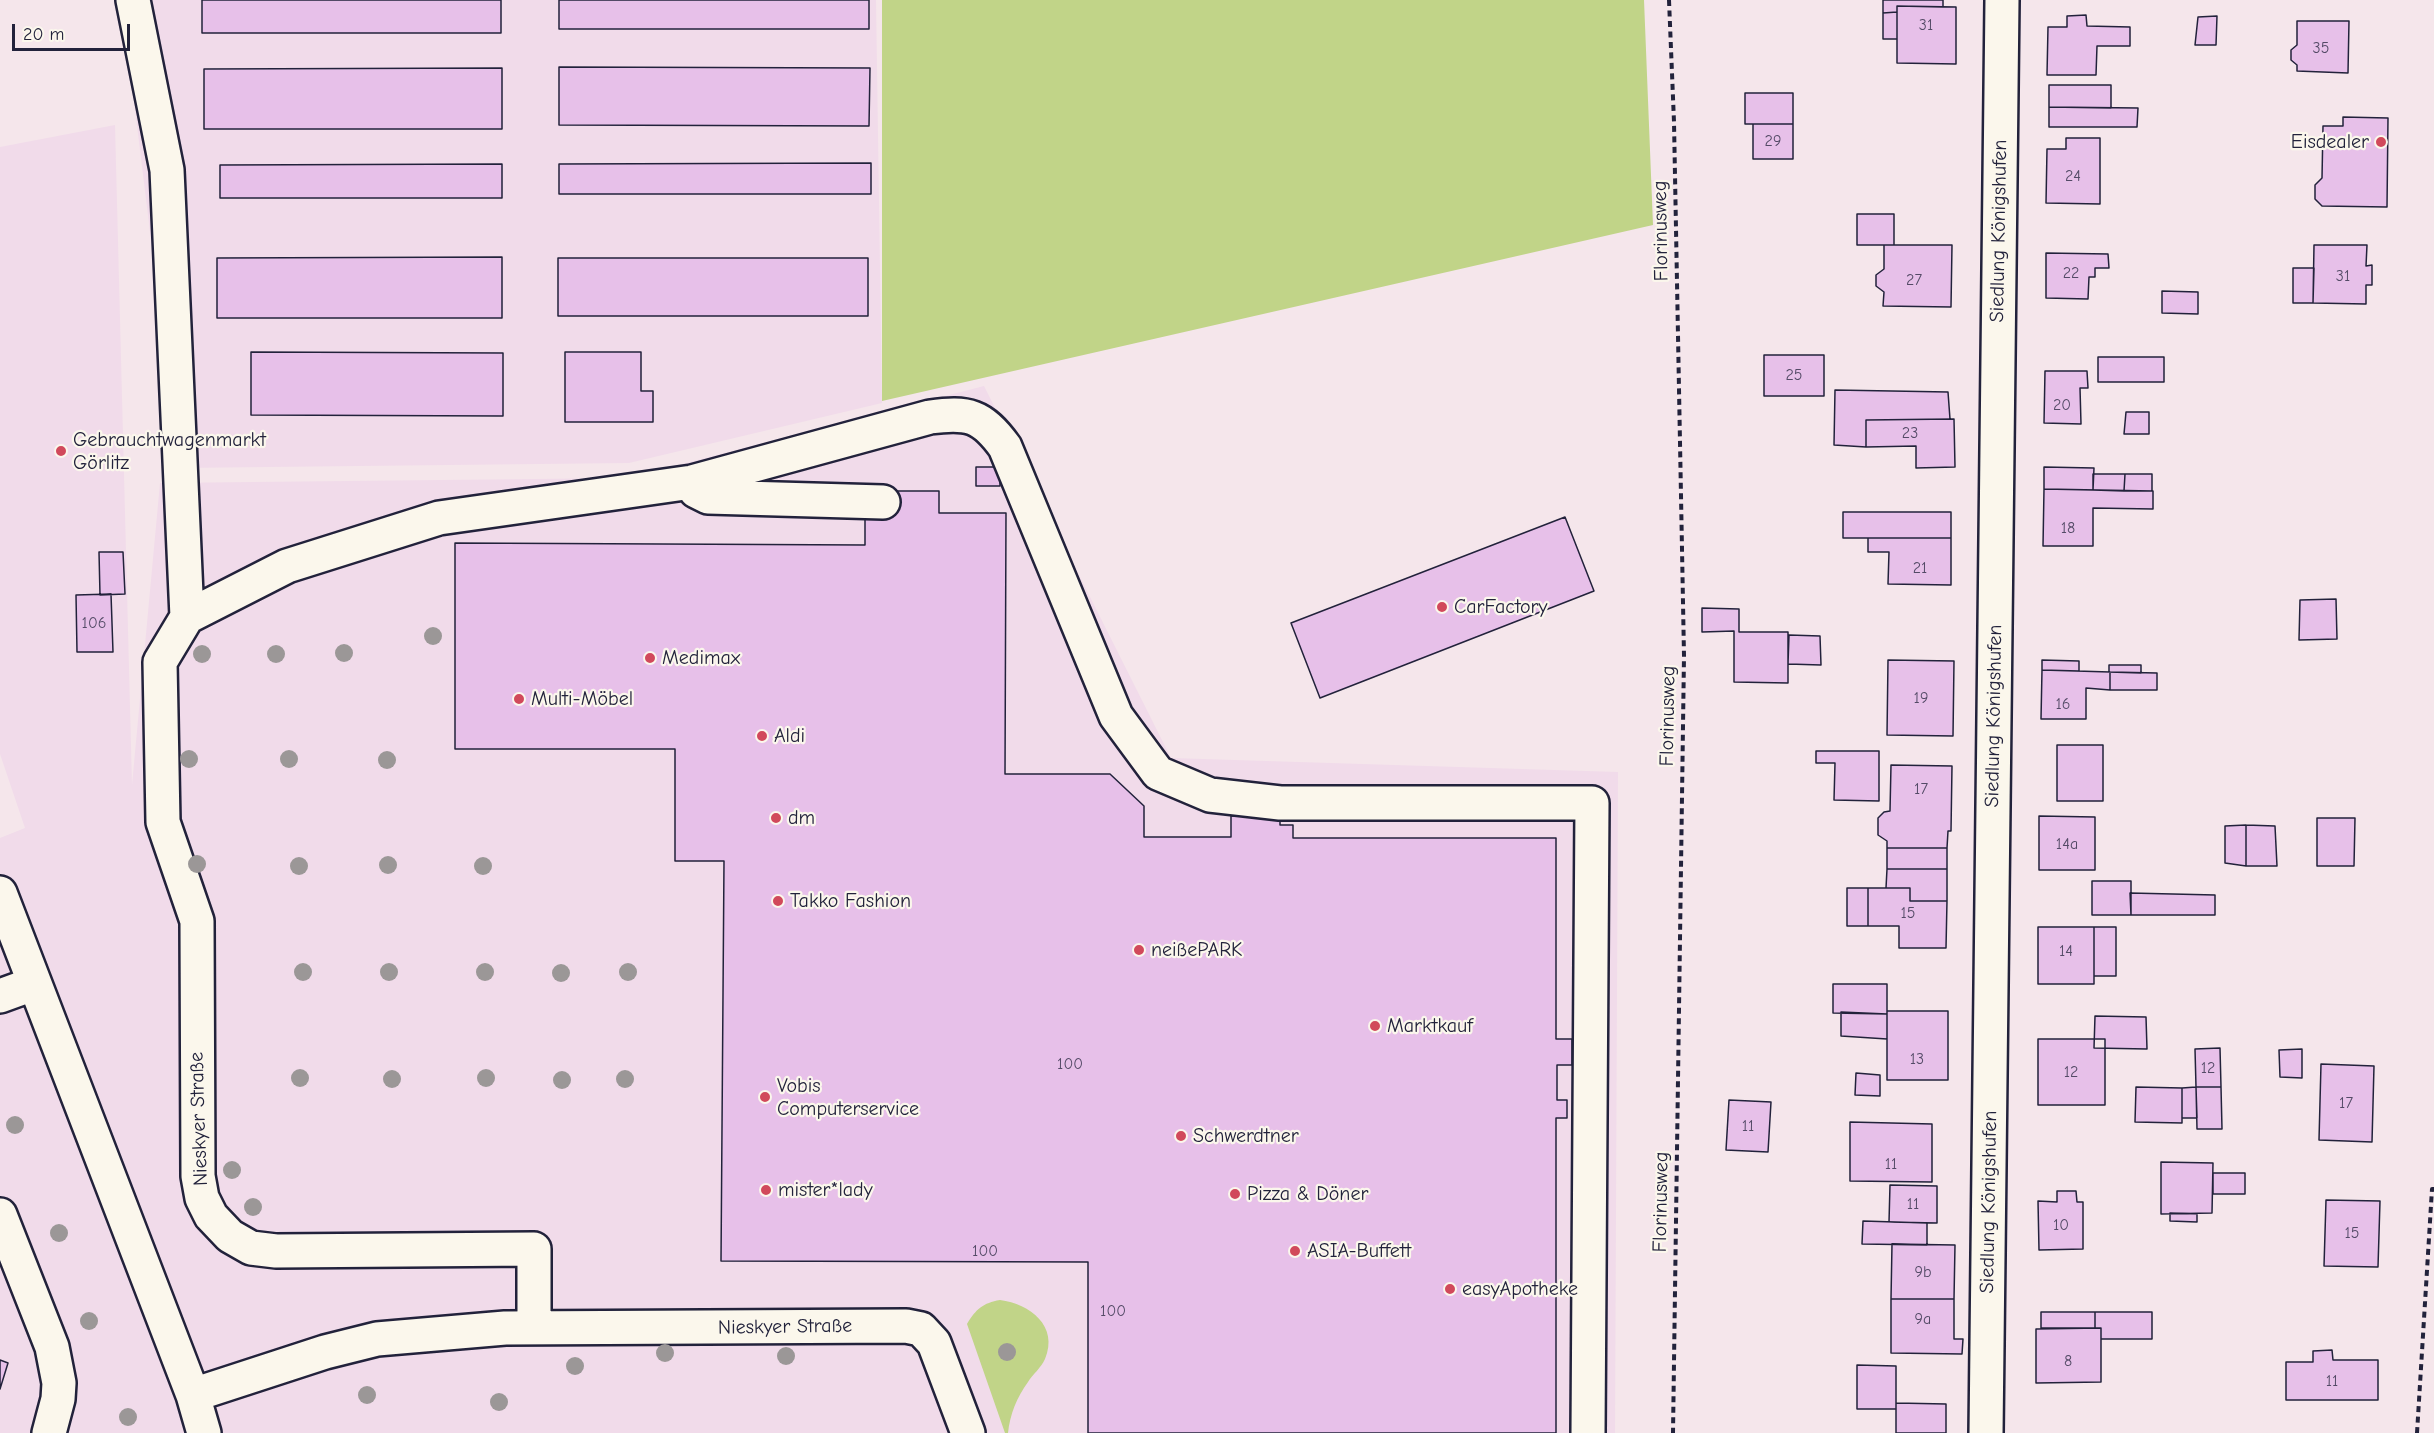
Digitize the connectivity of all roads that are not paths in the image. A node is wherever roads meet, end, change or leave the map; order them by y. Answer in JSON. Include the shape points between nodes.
{"nodes":[{"id":1,"x":133,"y":0,"type":"edge"},
{"id":2,"x":2002,"y":0,"type":"edge"},
{"id":3,"x":692,"y":482,"type":"junction"},
{"id":4,"x":883,"y":502,"type":"dead end"},
{"id":5,"x":187,"y":617,"type":"junction"},
{"id":6,"x":0,"y":893,"type":"edge"},
{"id":7,"x":33,"y":984,"type":"junction"},
{"id":8,"x":0,"y":996,"type":"edge"},
{"id":9,"x":0,"y":1215,"type":"edge"},
{"id":10,"x":534,"y":1328,"type":"junction"},
{"id":11,"x":193,"y":1395,"type":"junction"},
{"id":12,"x":49,"y":1433,"type":"edge"},
{"id":13,"x":204,"y":1433,"type":"edge"},
{"id":14,"x":968,"y":1433,"type":"edge"},
{"id":15,"x":1588,"y":1433,"type":"edge"},
{"id":16,"x":1986,"y":1433,"type":"edge"}],
"edges":[{"from":1,"to":5,"type":"street","via":[[167,170]]},
{"from":2,"to":16,"type":"street","name":"Siedlung Königshufen"},
{"from":3,"to":4,"type":"street","via":[[696,491],[708,497]]},
{"from":3,"to":5,"type":"street","via":[[439,518],[287,566]]},
{"from":3,"to":15,"type":"street","via":[[930,417],[976,417],[992,429],[1005,447],[1116,716],[1158,773],[1210,795],[1280,803],[1592,802]]},
{"from":5,"to":10,"type":"street","name":"Nieskyer Straße","via":[[160,662],[162,822],[197,921],[197,1134],[202,1198],[211,1216],[230,1236],[251,1248],[534,1249]]},
{"from":6,"to":7,"type":"street"},
{"from":7,"to":8,"type":"street"},
{"from":7,"to":11,"type":"street"},
{"from":9,"to":12,"type":"street","via":[[52,1347],[59,1383]]},
{"from":10,"to":11,"type":"street","name":"Nieskyer Straße","via":[[377,1339]]},
{"from":10,"to":14,"type":"street","name":"Nieskyer Straße","via":[[921,1329],[934,1343]]},
{"from":11,"to":13,"type":"street"}]}
